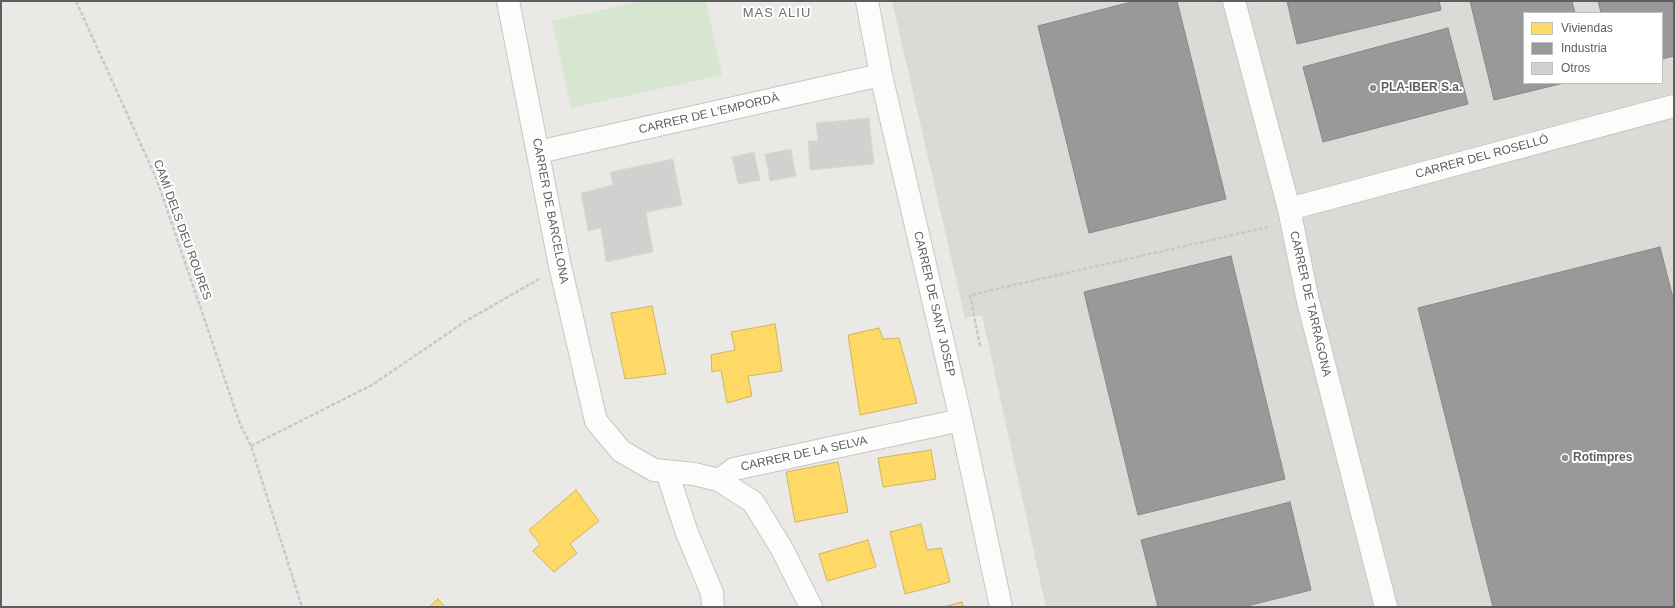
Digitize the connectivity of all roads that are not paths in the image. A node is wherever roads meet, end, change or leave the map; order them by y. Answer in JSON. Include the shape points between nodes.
{"nodes":[{"id":1,"x":508,"y":1,"type":"edge"},
{"id":2,"x":868,"y":1,"type":"edge"},
{"id":3,"x":1234,"y":1,"type":"edge"},
{"id":4,"x":881,"y":75,"type":"junction"},
{"id":5,"x":1674,"y":106,"type":"edge"},
{"id":6,"x":538,"y":152,"type":"junction"},
{"id":7,"x":1290,"y":215,"type":"junction"},
{"id":8,"x":961,"y":420,"type":"junction"},
{"id":9,"x":667,"y":472,"type":"junction"},
{"id":10,"x":719,"y":480,"type":"junction"},
{"id":11,"x":713,"y":607,"type":"edge"},
{"id":12,"x":811,"y":607,"type":"edge"},
{"id":13,"x":1001,"y":607,"type":"edge"},
{"id":14,"x":1386,"y":607,"type":"edge"}],
"edges":[{"from":1,"to":6,"type":"street","name":"CARRER DE BARCELONA"},
{"from":2,"to":4,"type":"street","name":"CARRER DE SANT JOSEP"},
{"from":3,"to":7,"type":"street","name":"CARRER DE TARRAGONA"},
{"from":4,"to":6,"type":"street","name":"CARRER DE L'EMPORDÀ"},
{"from":4,"to":8,"type":"street","name":"CARRER DE SANT JOSEP"},
{"from":5,"to":7,"type":"street","name":"CARRER DEL ROSELLÓ"},
{"from":6,"to":9,"type":"street","name":"CARRER DE BARCELONA","via":[[560,266],[596,421],[621,451],[654,470]]},
{"from":7,"to":14,"type":"street","name":"CARRER DE TARRAGONA","via":[[1308,301]]},
{"from":8,"to":10,"type":"street","name":"CARRER DE LA SELVA","via":[[734,469]]},
{"from":8,"to":13,"type":"street","name":"CARRER DE SANT JOSEP"},
{"from":9,"to":10,"type":"street","via":[[694,474]]},
{"from":9,"to":11,"type":"street","via":[[687,533],[712,592]]},
{"from":10,"to":12,"type":"street","via":[[753,502],[782,549]]}]}
